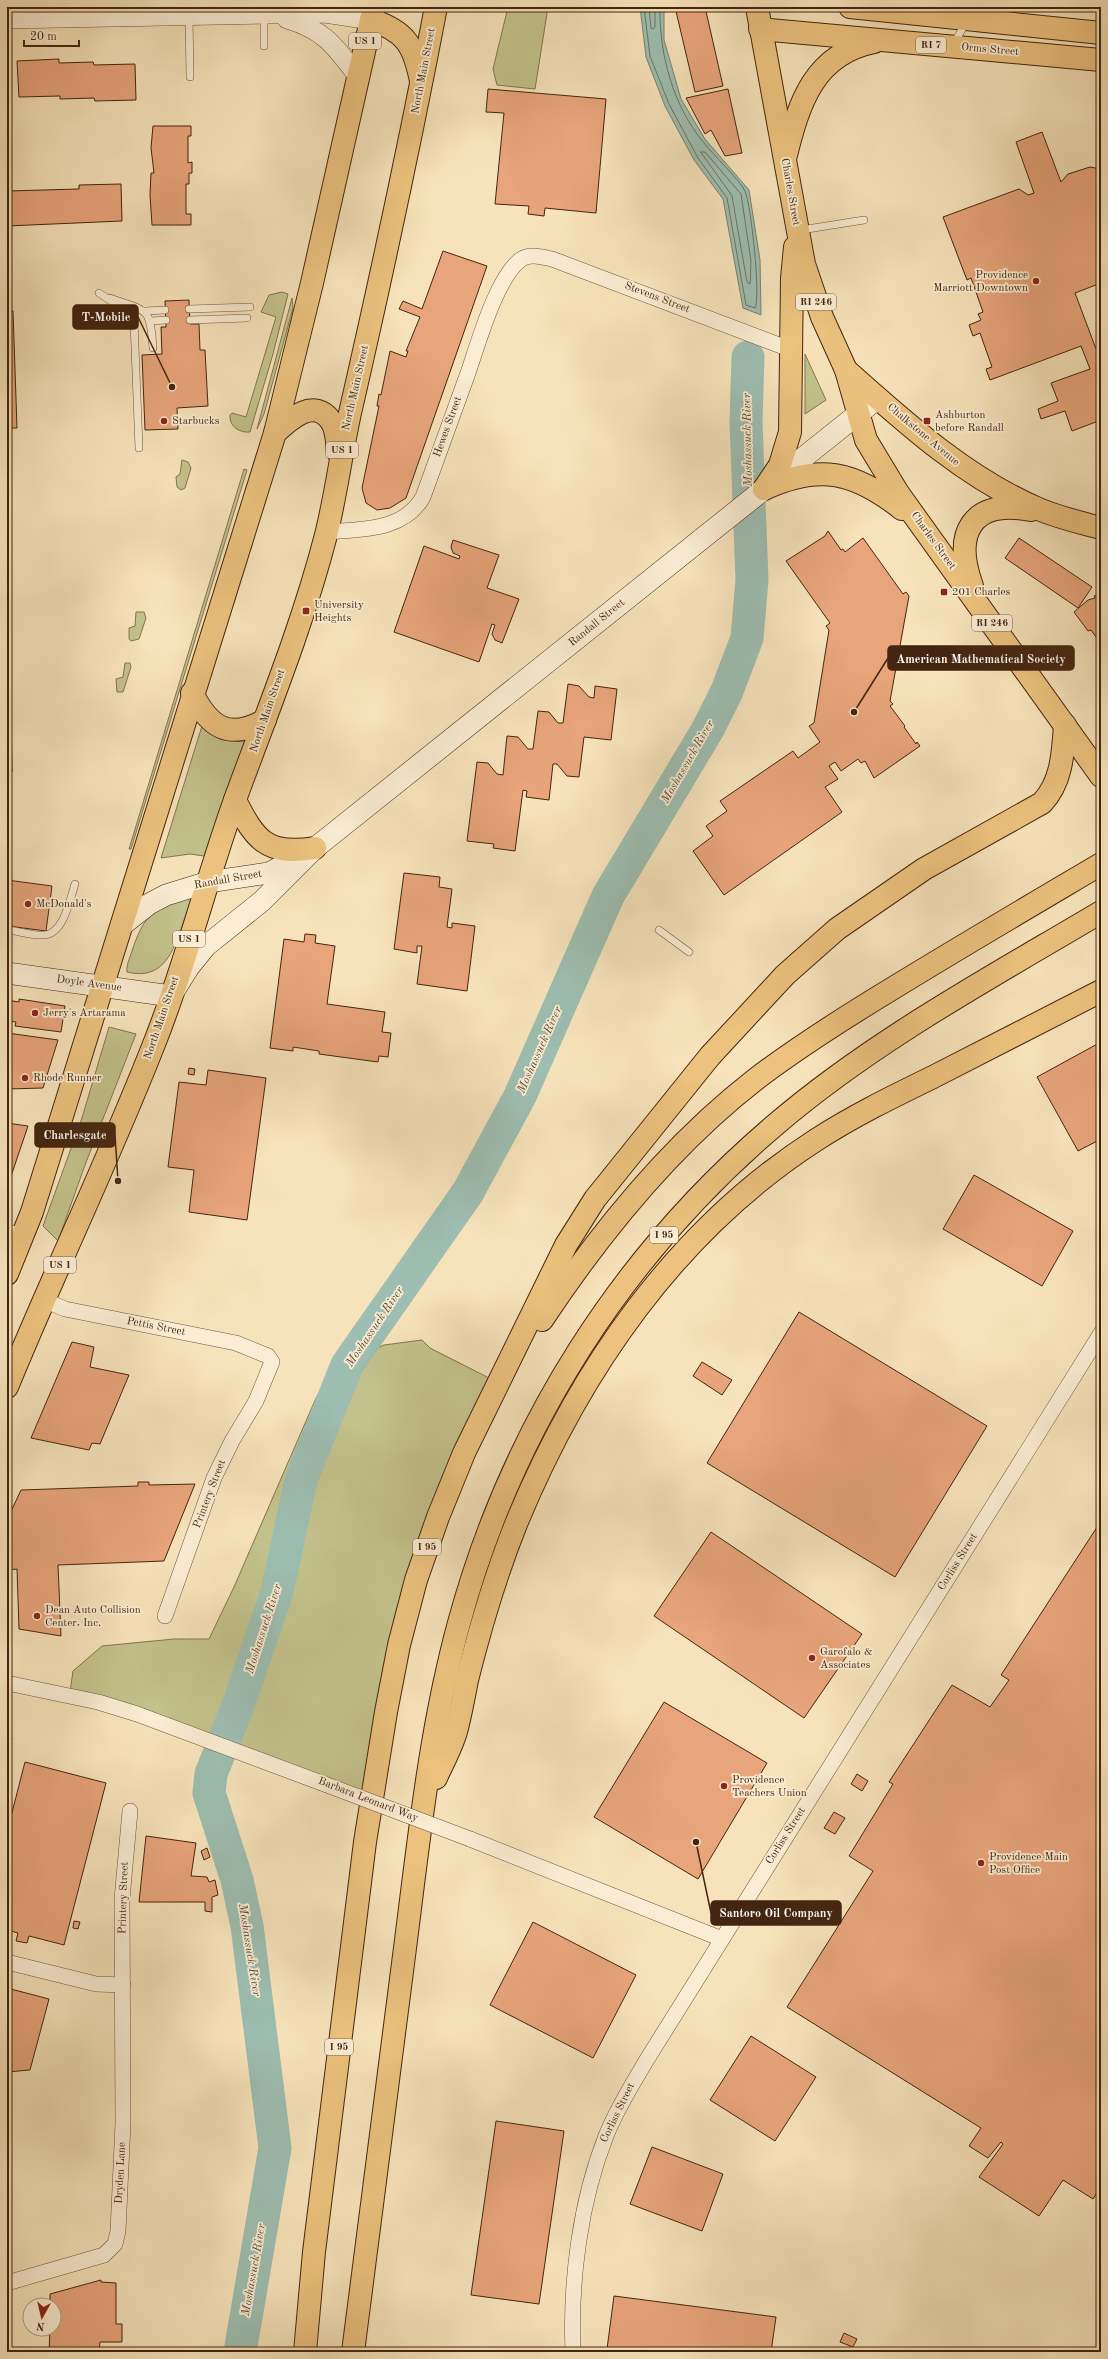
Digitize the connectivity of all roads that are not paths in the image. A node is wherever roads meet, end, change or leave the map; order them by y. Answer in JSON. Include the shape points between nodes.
{"nodes":[{"id":1,"x":436,"y":7,"type":"edge"},
{"id":2,"x":757,"y":7,"type":"edge"},
{"id":3,"x":850,"y":7,"type":"edge"},
{"id":4,"x":61,"y":12,"type":"edge"},
{"id":5,"x":372,"y":13,"type":"edge"},
{"id":6,"x":264,"y":15,"type":"junction"},
{"id":7,"x":189,"y":16,"type":"junction"},
{"id":8,"x":7,"y":19,"type":"edge"},
{"id":9,"x":968,"y":19,"type":"junction"},
{"id":10,"x":760,"y":30,"type":"junction"},
{"id":11,"x":1101,"y":33,"type":"edge"},
{"id":12,"x":885,"y":40,"type":"junction"},
{"id":13,"x":264,"y":46,"type":"dead end"},
{"id":14,"x":952,"y":47,"type":"junction"},
{"id":15,"x":1101,"y":60,"type":"edge"},
{"id":16,"x":357,"y":75,"type":"junction"},
{"id":17,"x":190,"y":77,"type":"dead end"},
{"id":18,"x":421,"y":84,"type":"junction"},
{"id":19,"x":785,"y":162,"type":"junction"},
{"id":20,"x":864,"y":220,"type":"dead end"},
{"id":21,"x":797,"y":230,"type":"junction"},
{"id":22,"x":520,"y":260,"type":"joint"},
{"id":23,"x":250,"y":307,"type":"dead end"},
{"id":24,"x":189,"y":309,"type":"dead end"},
{"id":25,"x":165,"y":310,"type":"dead end"},
{"id":26,"x":145,"y":311,"type":"junction"},
{"id":27,"x":247,"y":318,"type":"dead end"},
{"id":28,"x":166,"y":320,"type":"dead end"},
{"id":29,"x":190,"y":320,"type":"dead end"},
{"id":30,"x":151,"y":321,"type":"junction"},
{"id":31,"x":153,"y":348,"type":"dead end"},
{"id":32,"x":792,"y":350,"type":"junction"},
{"id":33,"x":846,"y":370,"type":"junction"},
{"id":34,"x":878,"y":398,"type":"junction"},
{"id":35,"x":858,"y":414,"type":"junction"},
{"id":36,"x":275,"y":432,"type":"junction"},
{"id":37,"x":139,"y":448,"type":"dead end"},
{"id":38,"x":339,"y":461,"type":"junction"},
{"id":39,"x":764,"y":489,"type":"junction"},
{"id":40,"x":1050,"y":513,"type":"junction"},
{"id":41,"x":919,"y":522,"type":"junction"},
{"id":42,"x":1101,"y":528,"type":"edge"},
{"id":43,"x":327,"y":532,"type":"junction"},
{"id":44,"x":978,"y":605,"type":"junction"},
{"id":45,"x":192,"y":693,"type":"junction"},
{"id":46,"x":265,"y":720,"type":"junction"},
{"id":47,"x":1065,"y":725,"type":"junction"},
{"id":48,"x":1101,"y":776,"type":"edge"},
{"id":49,"x":235,"y":800,"type":"junction"},
{"id":50,"x":315,"y":848,"type":"junction"},
{"id":51,"x":1101,"y":864,"type":"edge"},
{"id":52,"x":208,"y":882,"type":"junction"},
{"id":53,"x":75,"y":884,"type":"dead end"},
{"id":54,"x":1101,"y":912,"type":"edge"},
{"id":55,"x":121,"y":926,"type":"junction"},
{"id":56,"x":7,"y":930,"type":"edge"},
{"id":57,"x":659,"y":930,"type":"dead end"},
{"id":58,"x":689,"y":952,"type":"dead end"},
{"id":59,"x":7,"y":973,"type":"edge"},
{"id":60,"x":102,"y":986,"type":"junction"},
{"id":61,"x":1101,"y":991,"type":"edge"},
{"id":62,"x":171,"y":996,"type":"junction"},
{"id":63,"x":15,"y":1234,"type":"edge"},
{"id":64,"x":7,"y":1274,"type":"edge"},
{"id":65,"x":44,"y":1300,"type":"junction"},
{"id":66,"x":1101,"y":1333,"type":"edge"},
{"id":67,"x":268,"y":1356,"type":"joint"},
{"id":68,"x":7,"y":1387,"type":"edge"},
{"id":69,"x":494,"y":1390,"type":"junction"},
{"id":70,"x":165,"y":1616,"type":"dead end"},
{"id":71,"x":7,"y":1683,"type":"edge"},
{"id":72,"x":423,"y":1809,"type":"junction"},
{"id":73,"x":130,"y":1810,"type":"dead end"},
{"id":74,"x":722,"y":1939,"type":"junction"},
{"id":75,"x":7,"y":1962,"type":"edge"},
{"id":76,"x":123,"y":1985,"type":"junction"},
{"id":77,"x":314,"y":2252,"type":"junction"},
{"id":78,"x":7,"y":2284,"type":"edge"},
{"id":79,"x":291,"y":2352,"type":"edge"},
{"id":80,"x":305,"y":2352,"type":"edge"},
{"id":81,"x":352,"y":2352,"type":"edge"},
{"id":82,"x":573,"y":2352,"type":"edge"}],
"edges":[{"from":1,"to":18,"type":"main road","name":"North Main Street","number":"US 1"},
{"from":2,"to":10,"type":"main road","name":"Charles Street","number":"RI 246"},
{"from":3,"to":9,"type":"main road"},
{"from":4,"to":7,"type":"street"},
{"from":4,"to":8,"type":"street"},
{"from":5,"to":6,"type":"street"},
{"from":5,"to":16,"type":"main road","number":"US 1"},
{"from":5,"to":18,"type":"main road","via":[[401,35],[414,56]]},
{"from":6,"to":7,"type":"street"},
{"from":6,"to":13,"type":"lane"},
{"from":6,"to":16,"type":"street","via":[[286,19],[314,29],[335,47]]},
{"from":7,"to":17,"type":"lane"},
{"from":9,"to":11,"type":"main road"},
{"from":9,"to":14,"type":"lane"},
{"from":10,"to":12,"type":"main road","name":"Orms Street","number":"RI 7"},
{"from":10,"to":19,"type":"main road","name":"Charles Street","number":"RI 246"},
{"from":12,"to":14,"type":"main road","name":"Orms Street","number":"RI 7"},
{"from":12,"to":19,"type":"main road","via":[[850,51],[824,67],[813,81],[800,106]]},
{"from":14,"to":15,"type":"main road","name":"Orms Street","number":"RI 7"},
{"from":16,"to":36,"type":"main road","number":"US 1","via":[[312,283]]},
{"from":18,"to":38,"type":"main road","name":"North Main Street","number":"US 1","via":[[400,192]]},
{"from":19,"to":21,"type":"main road","name":"Charles Street","number":"RI 246"},
{"from":20,"to":21,"type":"lane"},
{"from":21,"to":32,"type":"main road","via":[[792,278]]},
{"from":21,"to":33,"type":"main road","name":"Charles Street","number":"RI 246","via":[[812,290]]},
{"from":22,"to":32,"type":"street","name":"Stevens Street","via":[[532,256],[552,259]]},
{"from":22,"to":43,"type":"street","name":"Hewes Street","via":[[508,274],[492,306],[423,497],[417,507],[408,516],[379,527]]},
{"from":23,"to":24,"type":"lane"},
{"from":25,"to":26,"type":"lane"},
{"from":26,"to":30,"type":"lane"},
{"from":26,"to":37,"type":"lane","via":[[99,293],[123,309],[134,322]]},
{"from":27,"to":29,"type":"lane"},
{"from":28,"to":30,"type":"lane"},
{"from":30,"to":31,"type":"lane"},
{"from":32,"to":39,"type":"main road","via":[[789,442],[780,465]]},
{"from":33,"to":34,"type":"main road","name":"Charles Street","number":"RI 246"},
{"from":33,"to":35,"type":"main road","name":"Charles Street","number":"RI 246"},
{"from":34,"to":35,"type":"main road","name":"Randall Street"},
{"from":34,"to":40,"type":"main road","name":"Chalkstone Avenue","number":"RI 246","via":[[972,474]]},
{"from":35,"to":39,"type":"main road","name":"Randall Street"},
{"from":35,"to":41,"type":"main road","name":"Charles Street","number":"RI 246","via":[[866,440]]},
{"from":36,"to":38,"type":"main road","via":[[300,412],[312,410],[323,414],[332,421]]},
{"from":36,"to":45,"type":"main road","number":"US 1"},
{"from":38,"to":43,"type":"main road","name":"North Main Street","number":"US 1"},
{"from":39,"to":41,"type":"main road","via":[[804,475],[826,473],[845,476],[875,489]]},
{"from":39,"to":50,"type":"main road","name":"Randall Street"},
{"from":40,"to":42,"type":"main road","name":"Chalkstone Avenue","number":"RI 246"},
{"from":40,"to":44,"type":"main road","via":[[1000,508],[980,516],[970,525],[963,551],[966,570]]},
{"from":41,"to":44,"type":"main road","name":"Charles Street","number":"RI 246"},
{"from":43,"to":46,"type":"main road","name":"North Main Street","number":"US 1"},
{"from":44,"to":47,"type":"main road","name":"Charles Street","number":"RI 246"},
{"from":45,"to":46,"type":"main road","via":[[201,711],[220,728],[241,730],[252,728]]},
{"from":45,"to":55,"type":"main road","number":"US 1"},
{"from":46,"to":49,"type":"main road","name":"North Main Street","number":"US 1"},
{"from":47,"to":48,"type":"main road","name":"Charles Street","number":"RI 246"},
{"from":47,"to":69,"type":"main road","via":[[1058,776],[1042,803],[924,869],[837,929],[785,975],[710,1056],[587,1212],[566,1245]]},
{"from":49,"to":50,"type":"main road","via":[[252,832],[261,840],[285,850]]},
{"from":49,"to":52,"type":"main road","name":"North Main Street","number":"US 1"},
{"from":50,"to":52,"type":"main road","name":"Randall Street","via":[[269,873]]},
{"from":50,"to":62,"type":"main road","name":"Randall Street","via":[[262,901],[206,946]]},
{"from":51,"to":69,"type":"main road","number":"I 95","via":[[868,1004],[755,1080],[683,1146],[612,1223],[571,1276]]},
{"from":52,"to":55,"type":"main road","name":"Randall Street","via":[[166,895],[149,904]]},
{"from":52,"to":62,"type":"main road","name":"North Main Street","number":"US 1"},
{"from":53,"to":56,"type":"lane","via":[[60,925],[52,933],[44,935]]},
{"from":54,"to":72,"type":"main road","number":"I 95","via":[[939,1009],[823,1087],[776,1124],[725,1170],[632,1273],[560,1379],[529,1437],[492,1522],[468,1592],[452,1651]]},
{"from":55,"to":60,"type":"main road","number":"US 1"},
{"from":57,"to":58,"type":"lane"},
{"from":59,"to":60,"type":"main road","name":"Doyle Avenue"},
{"from":60,"to":62,"type":"main road","name":"Doyle Avenue"},
{"from":60,"to":63,"type":"main road","number":"US 1"},
{"from":61,"to":72,"type":"main road","via":[[875,1106],[814,1141],[722,1213],[664,1274],[628,1319],[593,1372],[560,1430],[531,1490],[514,1528],[492,1593],[471,1666],[457,1730]]},
{"from":62,"to":65,"type":"main road","name":"North Main Street","number":"US 1","via":[[113,1144]]},
{"from":63,"to":64,"type":"main road","number":"US 1"},
{"from":65,"to":67,"type":"street","name":"Pettis Street","via":[[65,1309],[236,1343]]},
{"from":65,"to":68,"type":"main road","name":"North Main Street","number":"US 1"},
{"from":66,"to":74,"type":"street","name":"Corliss Street"},
{"from":67,"to":70,"type":"street","name":"Printery Street","via":[[272,1362],[256,1401],[214,1478]]},
{"from":69,"to":77,"type":"main road","number":"I 95","via":[[464,1453],[438,1517],[416,1580],[399,1645],[365,1842]]},
{"from":71,"to":74,"type":"street","name":"Barbara Leonard Way","bridge":true,"via":[[98,1702],[202,1737]]},
{"from":72,"to":81,"type":"main road","number":"I 95"},
{"from":73,"to":76,"type":"street","name":"Printery Street","via":[[122,1899]]},
{"from":74,"to":82,"type":"street","name":"Corliss Street","via":[[646,2061],[606,2135],[583,2211],[575,2283]]},
{"from":75,"to":76,"type":"street","via":[[96,1984]]},
{"from":76,"to":78,"type":"street","name":"Dryden Lane","via":[[123,2123],[118,2231],[115,2244],[104,2255]]},
{"from":77,"to":79,"type":"main road"},
{"from":77,"to":80,"type":"main road","number":"I 95"}]}
